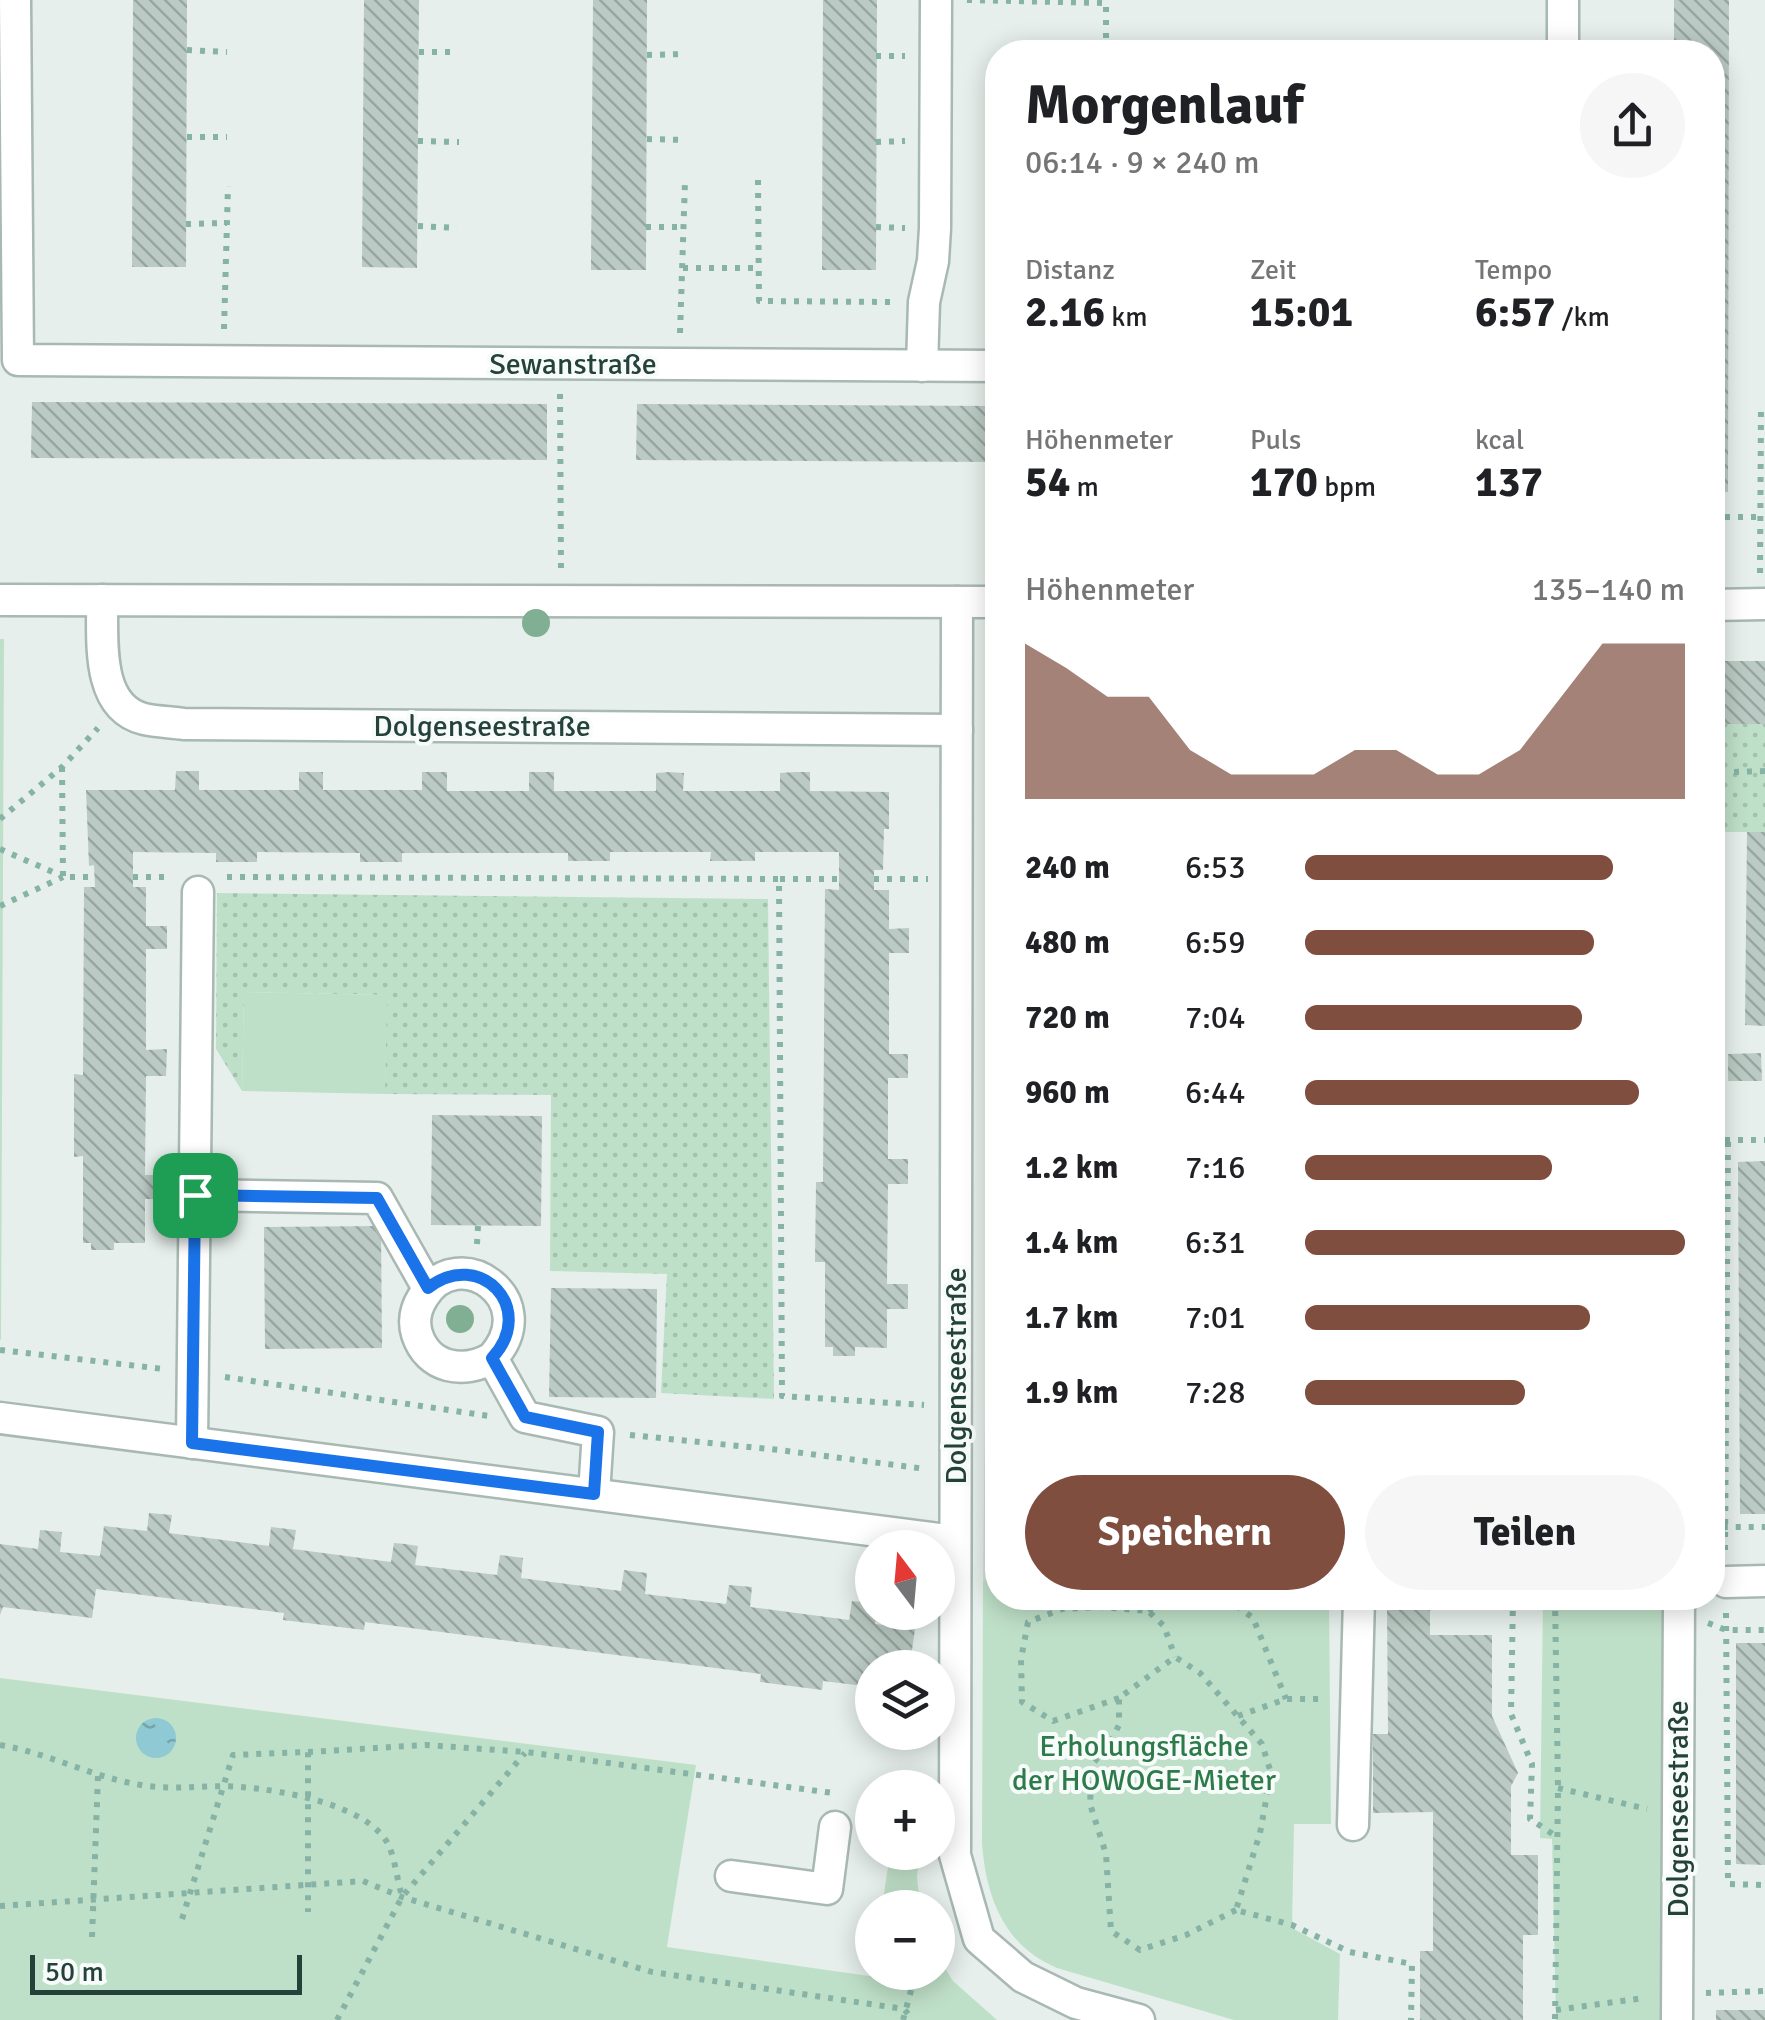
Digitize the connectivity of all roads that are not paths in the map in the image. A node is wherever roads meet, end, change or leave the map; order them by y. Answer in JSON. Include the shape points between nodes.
{"nodes":[{"id":1,"x":15,"y":0,"type":"edge"},
{"id":2,"x":936,"y":0,"type":"edge"},
{"id":3,"x":1563,"y":0,"type":"edge"},
{"id":4,"x":1563,"y":40,"type":"edge"},
{"id":5,"x":922,"y":366,"type":"junction"},
{"id":6,"x":985,"y":366,"type":"edge"},
{"id":7,"x":0,"y":600,"type":"edge"},
{"id":8,"x":102,"y":600,"type":"junction"},
{"id":9,"x":957,"y":602,"type":"junction"},
{"id":10,"x":985,"y":602,"type":"edge"},
{"id":11,"x":1762,"y":604,"type":"edge"},
{"id":12,"x":1725,"y":605,"type":"edge"},
{"id":13,"x":957,"y":730,"type":"junction"},
{"id":14,"x":208,"y":884,"type":"road end"},
{"id":15,"x":195,"y":1195,"type":"junction"},
{"id":16,"x":428,"y":1288,"type":"junction"},
{"id":17,"x":492,"y":1358,"type":"junction"},
{"id":18,"x":0,"y":1418,"type":"edge"},
{"id":19,"x":192,"y":1443,"type":"junction"},
{"id":20,"x":594,"y":1494,"type":"junction"},
{"id":21,"x":871,"y":1530,"type":"edge"},
{"id":22,"x":955,"y":1541,"type":"edge"},
{"id":23,"x":1765,"y":1581,"type":"edge"},
{"id":24,"x":1726,"y":1582,"type":"road end"},
{"id":25,"x":1359,"y":1610,"type":"edge"},
{"id":26,"x":1679,"y":1610,"type":"edge"},
{"id":27,"x":955,"y":1630,"type":"edge"},
{"id":28,"x":1353,"y":1825,"type":"dead end"},
{"id":29,"x":835,"y":1827,"type":"dead end"},
{"id":30,"x":730,"y":1876,"type":"dead end"},
{"id":31,"x":1677,"y":2007,"type":"edge"},
{"id":32,"x":1138,"y":2020,"type":"edge"}],
"edges":[{"from":1,"to":5,"type":"street","name":"Sewanstraße","via":[[18,360]]},
{"from":2,"to":5,"type":"street","via":[[935,228]]},
{"from":3,"to":4,"type":"street"},
{"from":5,"to":6,"type":"street","name":"Sewanstraße"},
{"from":7,"to":8,"type":"street"},
{"from":8,"to":9,"type":"street"},
{"from":8,"to":13,"type":"street","name":"Dolgenseestraße","via":[[104,669],[120,706],[140,718],[184,724]]},
{"from":9,"to":10,"type":"street"},
{"from":9,"to":13,"type":"street","name":"Dolgenseestraße"},
{"from":11,"to":12,"type":"street"},
{"from":13,"to":22,"type":"street","name":"Dolgenseestraße"},
{"from":14,"to":15,"type":"street"},
{"from":15,"to":16,"type":"street","via":[[377,1198]]},
{"from":15,"to":19,"type":"street"},
{"from":16,"to":17,"type":"street","via":[[415,1325],[426,1352],[457,1368]]},
{"from":16,"to":17,"type":"street","via":[[463,1274],[497,1289],[510,1318]]},
{"from":17,"to":20,"type":"street","via":[[525,1417],[598,1432]]},
{"from":18,"to":19,"type":"street"},
{"from":19,"to":20,"type":"street"},
{"from":20,"to":21,"type":"street"},
{"from":23,"to":24,"type":"street"},
{"from":25,"to":28,"type":"street"},
{"from":26,"to":31,"type":"street","name":"Dolgenseestraße"},
{"from":27,"to":32,"type":"street","name":"Dolgenseestraße","via":[[955,1855],[979,1940],[1023,1977],[1076,2003]]},
{"from":29,"to":30,"type":"street","via":[[827,1888]]}]}
